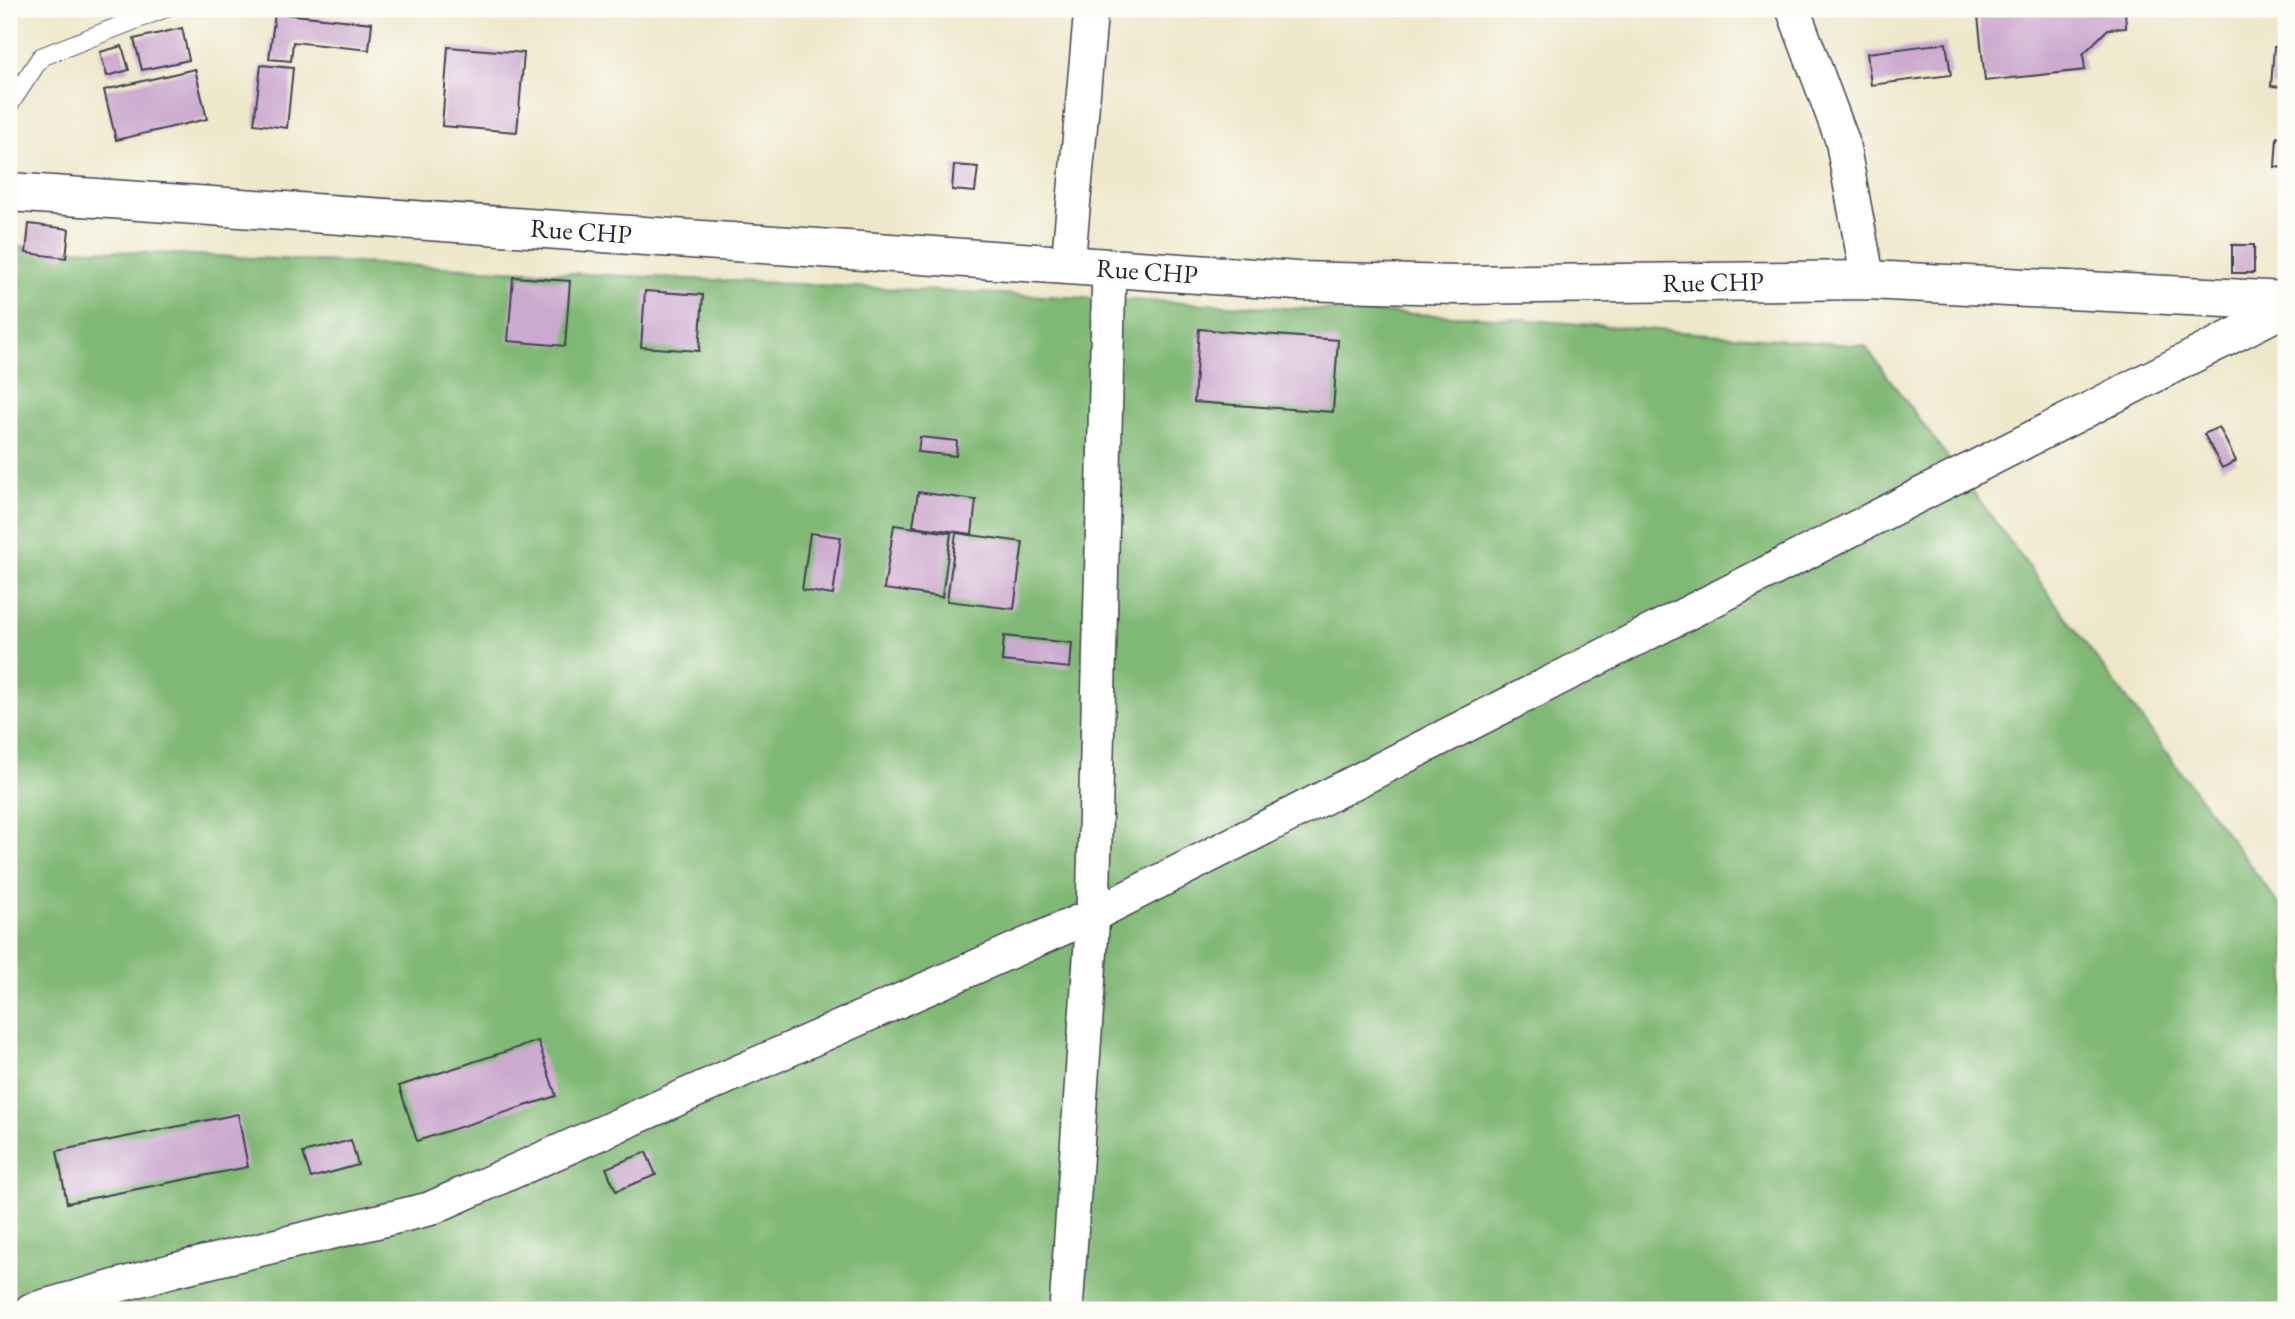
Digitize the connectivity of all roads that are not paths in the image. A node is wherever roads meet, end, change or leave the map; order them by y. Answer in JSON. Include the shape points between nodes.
{"nodes":[{"id":1,"x":163,"y":9,"type":"edge"},
{"id":2,"x":1091,"y":9,"type":"edge"},
{"id":3,"x":1793,"y":9,"type":"edge"},
{"id":4,"x":9,"y":105,"type":"edge"},
{"id":5,"x":9,"y":192,"type":"edge"},
{"id":6,"x":1069,"y":265,"type":"junction"},
{"id":7,"x":1109,"y":268,"type":"junction"},
{"id":8,"x":1868,"y":280,"type":"junction"},
{"id":9,"x":2286,"y":301,"type":"edge"},
{"id":10,"x":2286,"y":309,"type":"edge"},
{"id":11,"x":1093,"y":915,"type":"junction"},
{"id":12,"x":31,"y":1310,"type":"edge"},
{"id":13,"x":1066,"y":1310,"type":"edge"}],
"edges":[{"from":1,"to":4,"type":"lane","via":[[41,58]]},
{"from":2,"to":6,"type":"street"},
{"from":3,"to":8,"type":"street","via":[[1842,141]]},
{"from":5,"to":6,"type":"street","name":"Rue CHP"},
{"from":6,"to":7,"type":"street","name":"Rue CHP"},
{"from":7,"to":8,"type":"street","name":"Rue CHP","via":[[1297,281],[1457,285]]},
{"from":7,"to":11,"type":"street"},
{"from":8,"to":9,"type":"street","name":"Rue CHP"},
{"from":10,"to":11,"type":"street"},
{"from":11,"to":12,"type":"street","via":[[429,1209],[174,1270]]},
{"from":11,"to":13,"type":"street"}]}
